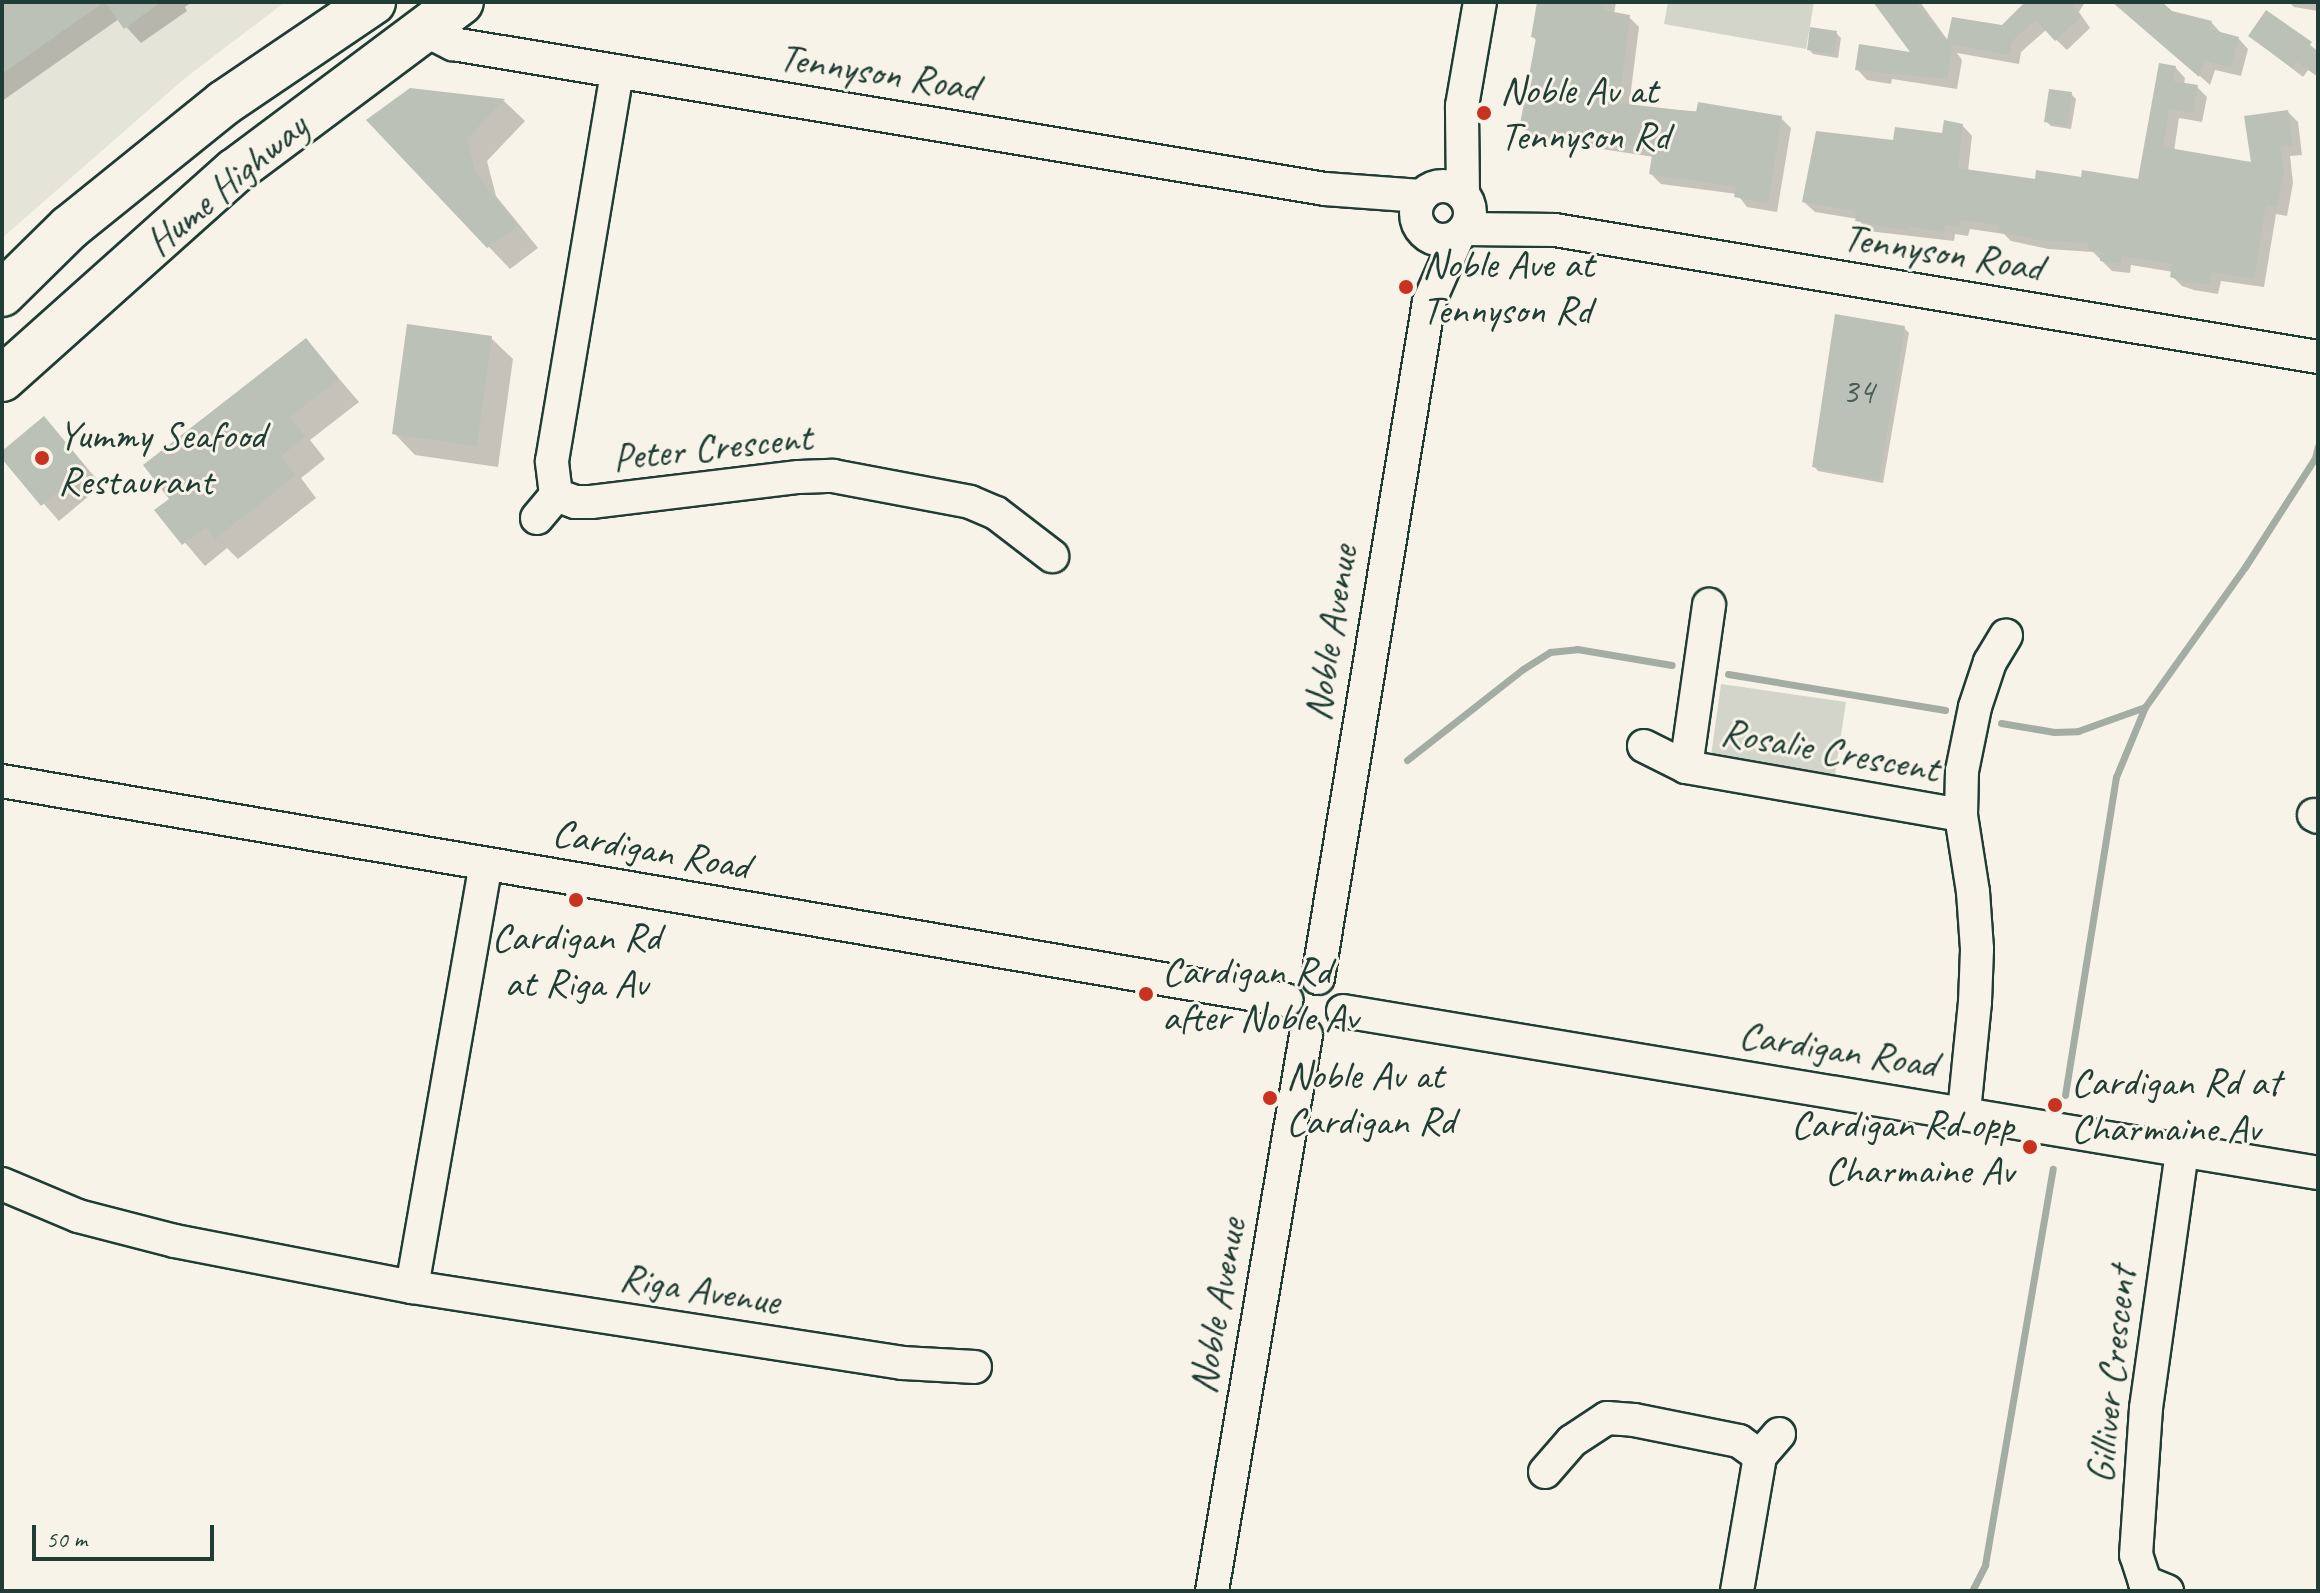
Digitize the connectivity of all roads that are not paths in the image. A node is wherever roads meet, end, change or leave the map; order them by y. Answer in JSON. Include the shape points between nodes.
{"nodes":[{"id":1,"x":373,"y":2,"type":"edge"},
{"id":2,"x":461,"y":2,"type":"edge"},
{"id":3,"x":1480,"y":2,"type":"edge"},
{"id":4,"x":423,"y":29,"type":"junction"},
{"id":5,"x":617,"y":71,"type":"junction"},
{"id":6,"x":1462,"y":106,"type":"junction"},
{"id":7,"x":1422,"y":210,"type":"junction"},
{"id":8,"x":1464,"y":215,"type":"junction"},
{"id":9,"x":2,"y":294,"type":"edge"},
{"id":10,"x":1429,"y":302,"type":"junction"},
{"id":11,"x":2318,"y":357,"type":"edge"},
{"id":12,"x":2,"y":379,"type":"edge"},
{"id":13,"x":1052,"y":556,"type":"dead end"},
{"id":14,"x":1709,"y":605,"type":"dead end"},
{"id":15,"x":2006,"y":635,"type":"dead end"},
{"id":16,"x":1644,"y":746,"type":"dead end"},
{"id":17,"x":1686,"y":767,"type":"junction"},
{"id":18,"x":2,"y":781,"type":"edge"},
{"id":19,"x":1961,"y":815,"type":"junction"},
{"id":20,"x":486,"y":864,"type":"junction"},
{"id":21,"x":1318,"y":978,"type":"junction"},
{"id":22,"x":1286,"y":1000,"type":"junction"},
{"id":23,"x":1343,"y":1011,"type":"junction"},
{"id":24,"x":1306,"y":1035,"type":"junction"},
{"id":25,"x":1964,"y":1112,"type":"junction"},
{"id":26,"x":2182,"y":1152,"type":"junction"},
{"id":27,"x":2318,"y":1173,"type":"edge"},
{"id":28,"x":2,"y":1184,"type":"edge"},
{"id":29,"x":412,"y":1287,"type":"junction"},
{"id":30,"x":975,"y":1367,"type":"dead end"},
{"id":31,"x":1545,"y":1472,"type":"dead end"},
{"id":32,"x":1212,"y":1591,"type":"edge"},
{"id":33,"x":1737,"y":1591,"type":"edge"},
{"id":34,"x":2167,"y":1591,"type":"edge"}],
"edges":[{"from":1,"to":9,"type":"highway","name":"Hume Highway","via":[[224,103],[69,228]]},
{"from":2,"to":4,"type":"highway","name":"Hume Highway"},
{"from":3,"to":6,"type":"street","name":"Noble Avenue"},
{"from":4,"to":5,"type":"street","name":"Tennyson Road","via":[[453,44]]},
{"from":4,"to":12,"type":"highway","name":"Hume Highway","via":[[235,171]]},
{"from":5,"to":7,"type":"street","name":"Tennyson Road","via":[[1325,189],[1398,213]]},
{"from":5,"to":13,"type":"street","name":"Peter Crescent","via":[[546,507],[833,476],[970,502],[996,513]]},
{"from":6,"to":7,"type":"street","name":"Noble Avenue"},
{"from":6,"to":8,"type":"street","name":"Noble Avenue"},
{"from":7,"to":8,"type":"street","via":[[1440,240]]},
{"from":7,"to":8,"type":"street","via":[[1446,185]]},
{"from":7,"to":10,"type":"street","name":"Noble Avenue"},
{"from":8,"to":10,"type":"street","name":"Noble Avenue"},
{"from":8,"to":11,"type":"street","name":"Tennyson Road"},
{"from":10,"to":21,"type":"street","name":"Noble Avenue"},
{"from":14,"to":17,"type":"street","name":"Rosalie Crescent"},
{"from":15,"to":19,"type":"street","via":[[1990,662],[1975,707],[1962,771]]},
{"from":16,"to":17,"type":"street","name":"Rosalie Crescent"},
{"from":17,"to":19,"type":"street","name":"Rosalie Crescent"},
{"from":18,"to":20,"type":"street","name":"Cardigan Road"},
{"from":19,"to":25,"type":"street","via":[[1977,949]]},
{"from":20,"to":22,"type":"street","name":"Cardigan Road"},
{"from":20,"to":29,"type":"street"},
{"from":21,"to":22,"type":"street","via":[[1298,982]]},
{"from":21,"to":23,"type":"street","via":[[1338,989]]},
{"from":22,"to":24,"type":"street","via":[[1289,1021]]},
{"from":23,"to":24,"type":"street","via":[[1330,1031]]},
{"from":23,"to":25,"type":"street","name":"Cardigan Road"},
{"from":24,"to":32,"type":"street","name":"Noble Avenue"},
{"from":25,"to":26,"type":"street","name":"Cardigan Road"},
{"from":26,"to":27,"type":"street","name":"Cardigan Road"},
{"from":26,"to":34,"type":"street","name":"Gilliver Crescent","via":[[2146,1408],[2136,1555],[2145,1582]]},
{"from":28,"to":29,"type":"street","name":"Riga Avenue","via":[[78,1216],[133,1231]]},
{"from":29,"to":30,"type":"street","name":"Riga Avenue","via":[[902,1363]]},
{"from":31,"to":33,"type":"street","via":[[1572,1441],[1607,1418],[1770,1445]]}]}
